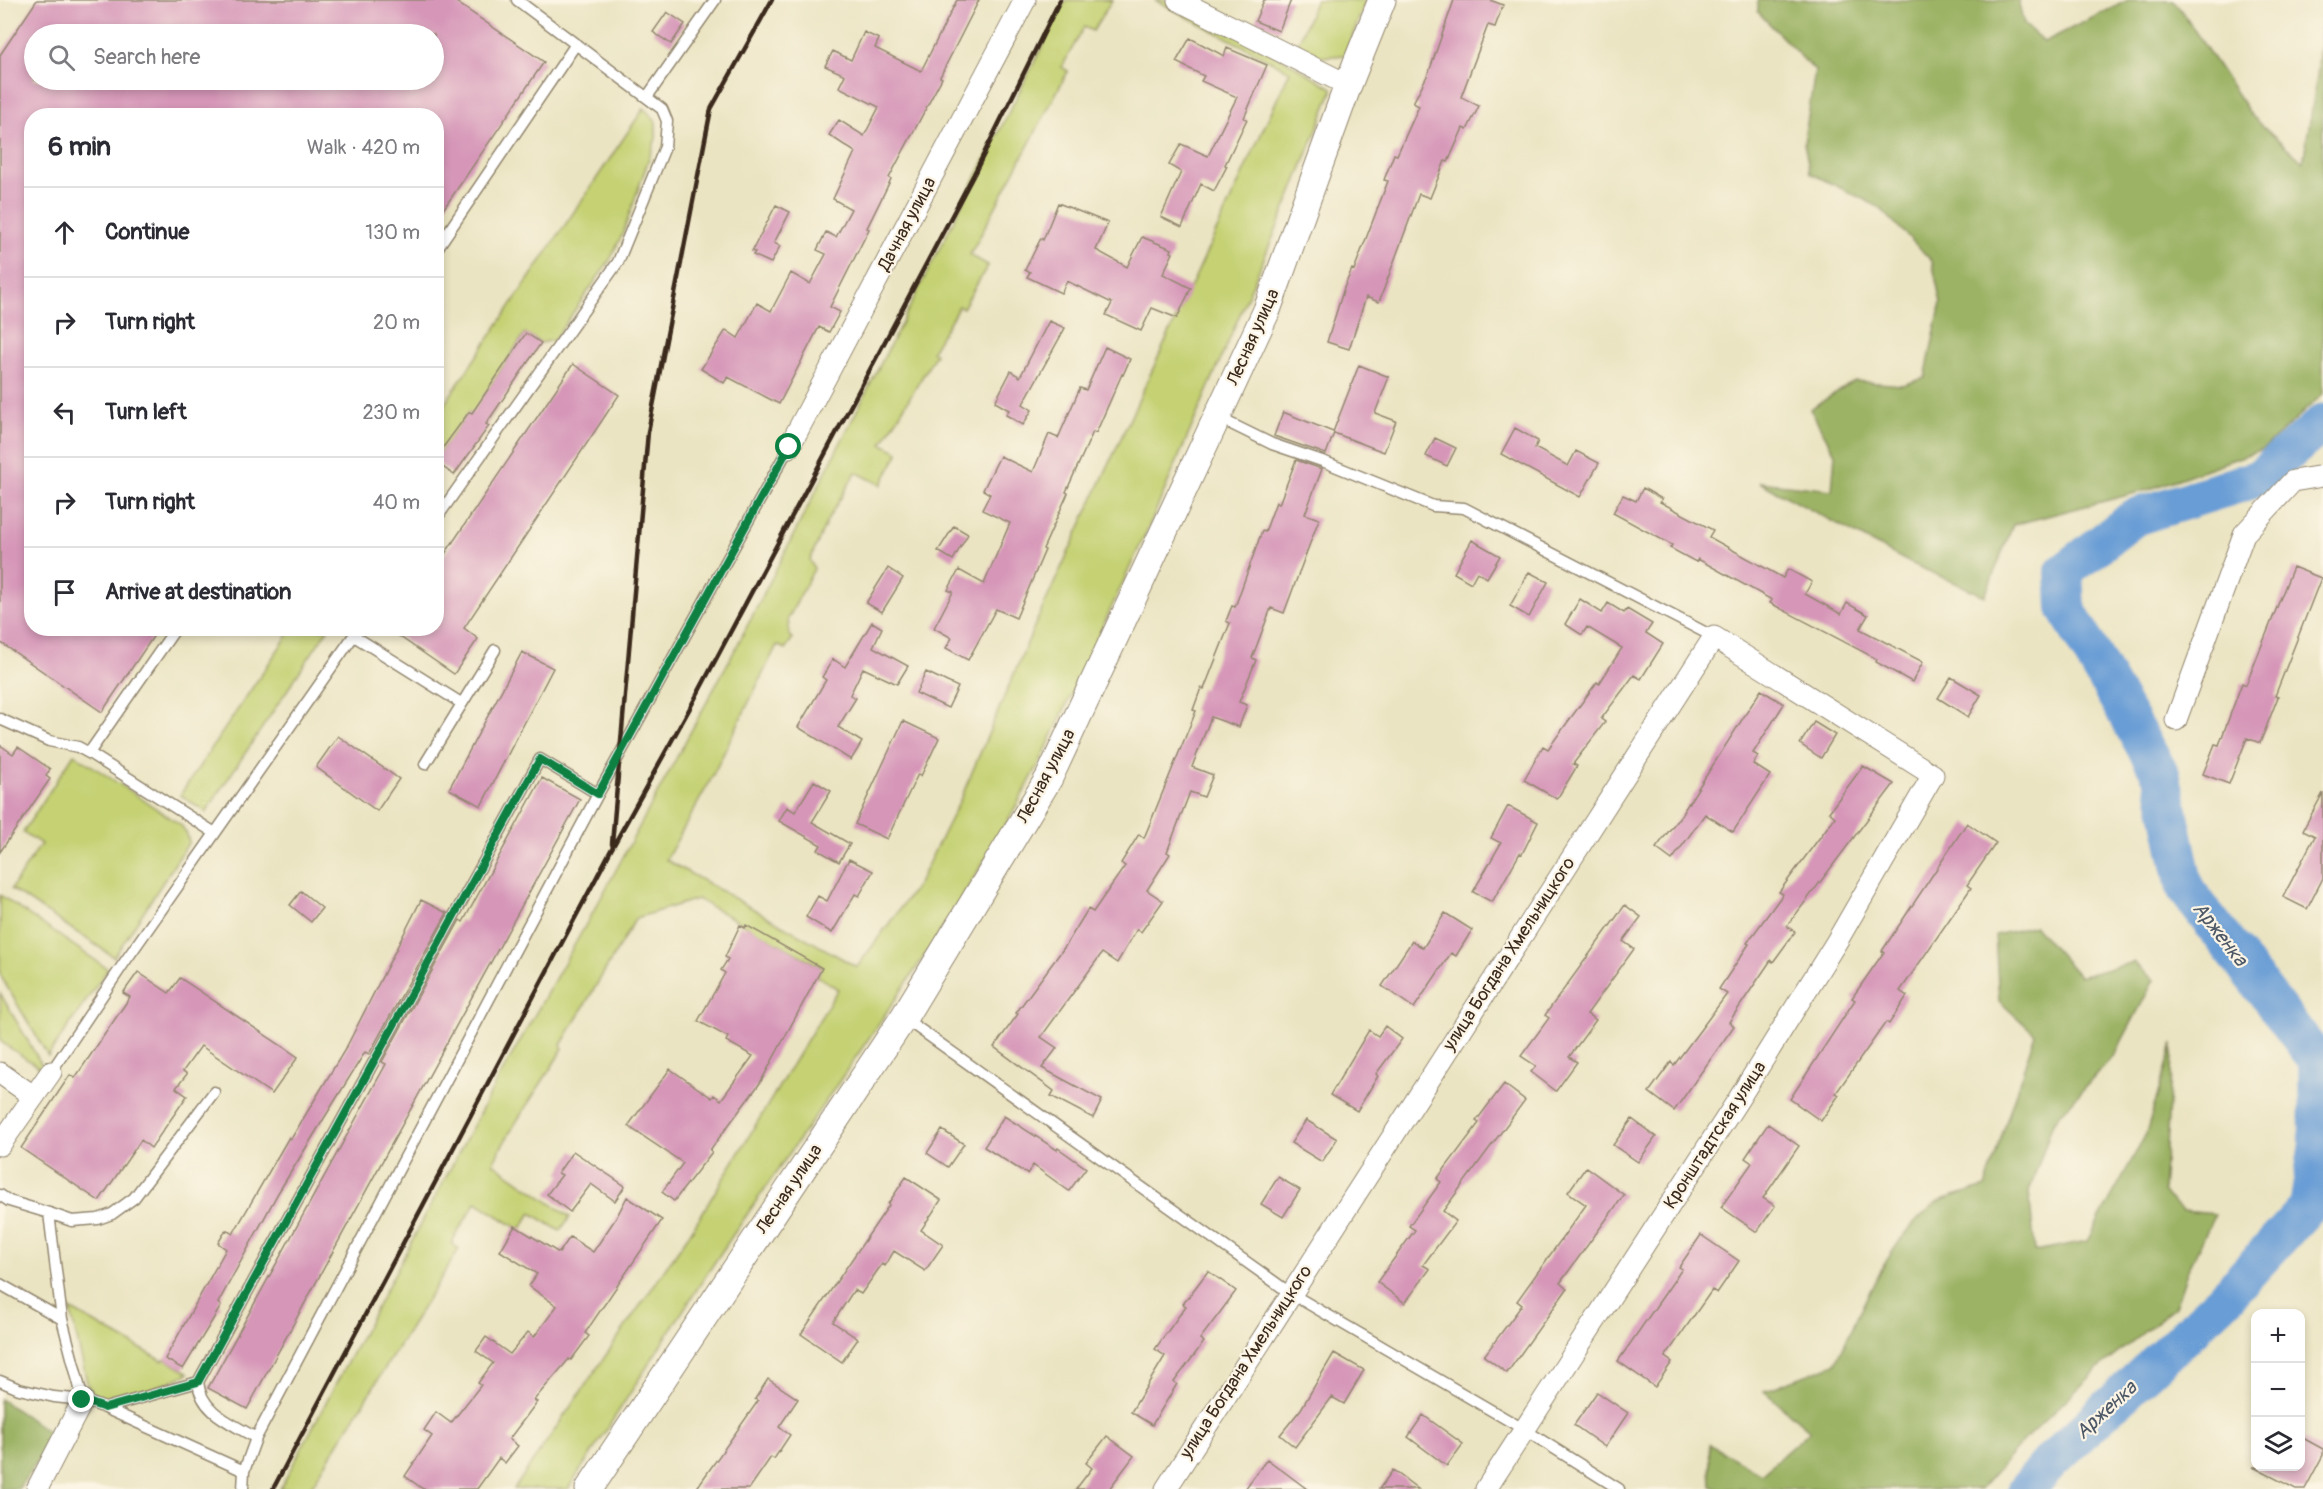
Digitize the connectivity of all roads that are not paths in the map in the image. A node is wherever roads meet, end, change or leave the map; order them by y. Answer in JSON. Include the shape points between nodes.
{"nodes":[{"id":1,"x":518,"y":0,"type":"edge"},
{"id":2,"x":715,"y":0,"type":"edge"},
{"id":3,"x":1025,"y":0,"type":"edge"},
{"id":4,"x":1178,"y":0,"type":"edge"},
{"id":5,"x":1382,"y":0,"type":"edge"},
{"id":6,"x":576,"y":44,"type":"junction"},
{"id":7,"x":1348,"y":85,"type":"junction"},
{"id":8,"x":647,"y":97,"type":"junction"},
{"id":9,"x":444,"y":238,"type":"edge"},
{"id":10,"x":1217,"y":417,"type":"junction"},
{"id":11,"x":789,"y":447,"type":"joint"},
{"id":12,"x":2323,"y":476,"type":"edge"},
{"id":13,"x":444,"y":508,"type":"edge"},
{"id":14,"x":170,"y":636,"type":"edge"},
{"id":15,"x":354,"y":636,"type":"edge"},
{"id":16,"x":363,"y":636,"type":"edge"},
{"id":17,"x":1714,"y":637,"type":"junction"},
{"id":18,"x":495,"y":650,"type":"dead end"},
{"id":19,"x":462,"y":703,"type":"junction"},
{"id":20,"x":0,"y":719,"type":"edge"},
{"id":21,"x":2176,"y":720,"type":"dead end"},
{"id":22,"x":89,"y":753,"type":"junction"},
{"id":23,"x":425,"y":764,"type":"dead end"},
{"id":24,"x":598,"y":794,"type":"junction"},
{"id":25,"x":215,"y":833,"type":"junction"},
{"id":26,"x":904,"y":1017,"type":"junction"},
{"id":27,"x":51,"y":1072,"type":"joint"},
{"id":28,"x":0,"y":1073,"type":"edge"},
{"id":29,"x":214,"y":1092,"type":"dead end"},
{"id":30,"x":33,"y":1095,"type":"junction"},
{"id":31,"x":0,"y":1144,"type":"edge"},
{"id":32,"x":0,"y":1195,"type":"edge"},
{"id":33,"x":49,"y":1213,"type":"junction"},
{"id":34,"x":0,"y":1284,"type":"edge"},
{"id":35,"x":1290,"y":1293,"type":"junction"},
{"id":36,"x":62,"y":1319,"type":"junction"},
{"id":37,"x":0,"y":1381,"type":"edge"},
{"id":38,"x":198,"y":1382,"type":"junction"},
{"id":39,"x":82,"y":1400,"type":"junction"},
{"id":40,"x":105,"y":1408,"type":"junction"},
{"id":41,"x":1525,"y":1430,"type":"junction"},
{"id":42,"x":256,"y":1438,"type":"junction"},
{"id":43,"x":244,"y":1471,"type":"junction"},
{"id":44,"x":37,"y":1489,"type":"edge"},
{"id":45,"x":243,"y":1489,"type":"edge"},
{"id":46,"x":589,"y":1489,"type":"edge"},
{"id":47,"x":1166,"y":1489,"type":"edge"},
{"id":48,"x":1486,"y":1489,"type":"edge"},
{"id":49,"x":1619,"y":1489,"type":"edge"}],
"edges":[{"from":1,"to":6,"type":"lane"},
{"from":2,"to":8,"type":"lane"},
{"from":3,"to":11,"type":"street","name":"Дачная улица"},
{"from":4,"to":7,"type":"street"},
{"from":5,"to":7,"type":"street","name":"Лесная улица"},
{"from":6,"to":8,"type":"lane"},
{"from":6,"to":9,"type":"lane"},
{"from":7,"to":10,"type":"street","name":"Лесная улица","via":[[1267,310]]},
{"from":8,"to":13,"type":"lane","via":[[662,109],[667,134],[656,172],[618,262]]},
{"from":10,"to":17,"type":"lane","via":[[1272,444],[1433,506],[1464,508]]},
{"from":10,"to":26,"type":"street","name":"Лесная улица","via":[[1049,778]]},
{"from":11,"to":24,"type":"lane"},
{"from":12,"to":21,"type":"street","via":[[2293,481],[2244,534]]},
{"from":14,"to":22,"type":"lane"},
{"from":15,"to":25,"type":"lane"},
{"from":16,"to":19,"type":"lane"},
{"from":17,"to":35,"type":"street","name":"улица Богдана Хмельницкого"},
{"from":17,"to":41,"type":"street","name":"Кронштадтская улица","via":[[1934,775],[1750,1080]]},
{"from":18,"to":19,"type":"lane"},
{"from":19,"to":23,"type":"lane"},
{"from":20,"to":22,"type":"lane","via":[[49,741]]},
{"from":22,"to":25,"type":"lane"},
{"from":24,"to":38,"type":"lane","via":[[540,759]]},
{"from":24,"to":42,"type":"lane"},
{"from":25,"to":27,"type":"lane"},
{"from":26,"to":35,"type":"lane"},
{"from":26,"to":46,"type":"street","name":"Лесная улица"},
{"from":27,"to":30,"type":"street"},
{"from":28,"to":30,"type":"street"},
{"from":29,"to":33,"type":"lane","via":[[134,1198],[98,1219],[72,1221]]},
{"from":30,"to":31,"type":"street"},
{"from":32,"to":33,"type":"lane"},
{"from":33,"to":36,"type":"lane"},
{"from":34,"to":36,"type":"lane"},
{"from":35,"to":41,"type":"lane"},
{"from":35,"to":47,"type":"street","name":"улица Богдана Хмельницкого"},
{"from":36,"to":39,"type":"lane"},
{"from":37,"to":39,"type":"lane","via":[[19,1389]]},
{"from":38,"to":40,"type":"lane"},
{"from":38,"to":42,"type":"lane","via":[[201,1397],[209,1408]]},
{"from":39,"to":40,"type":"lane"},
{"from":39,"to":44,"type":"street"},
{"from":40,"to":43,"type":"lane"},
{"from":41,"to":48,"type":"street","name":"Кронштадтская улица"},
{"from":41,"to":49,"type":"lane"},
{"from":42,"to":43,"type":"lane"},
{"from":43,"to":45,"type":"lane"}]}
